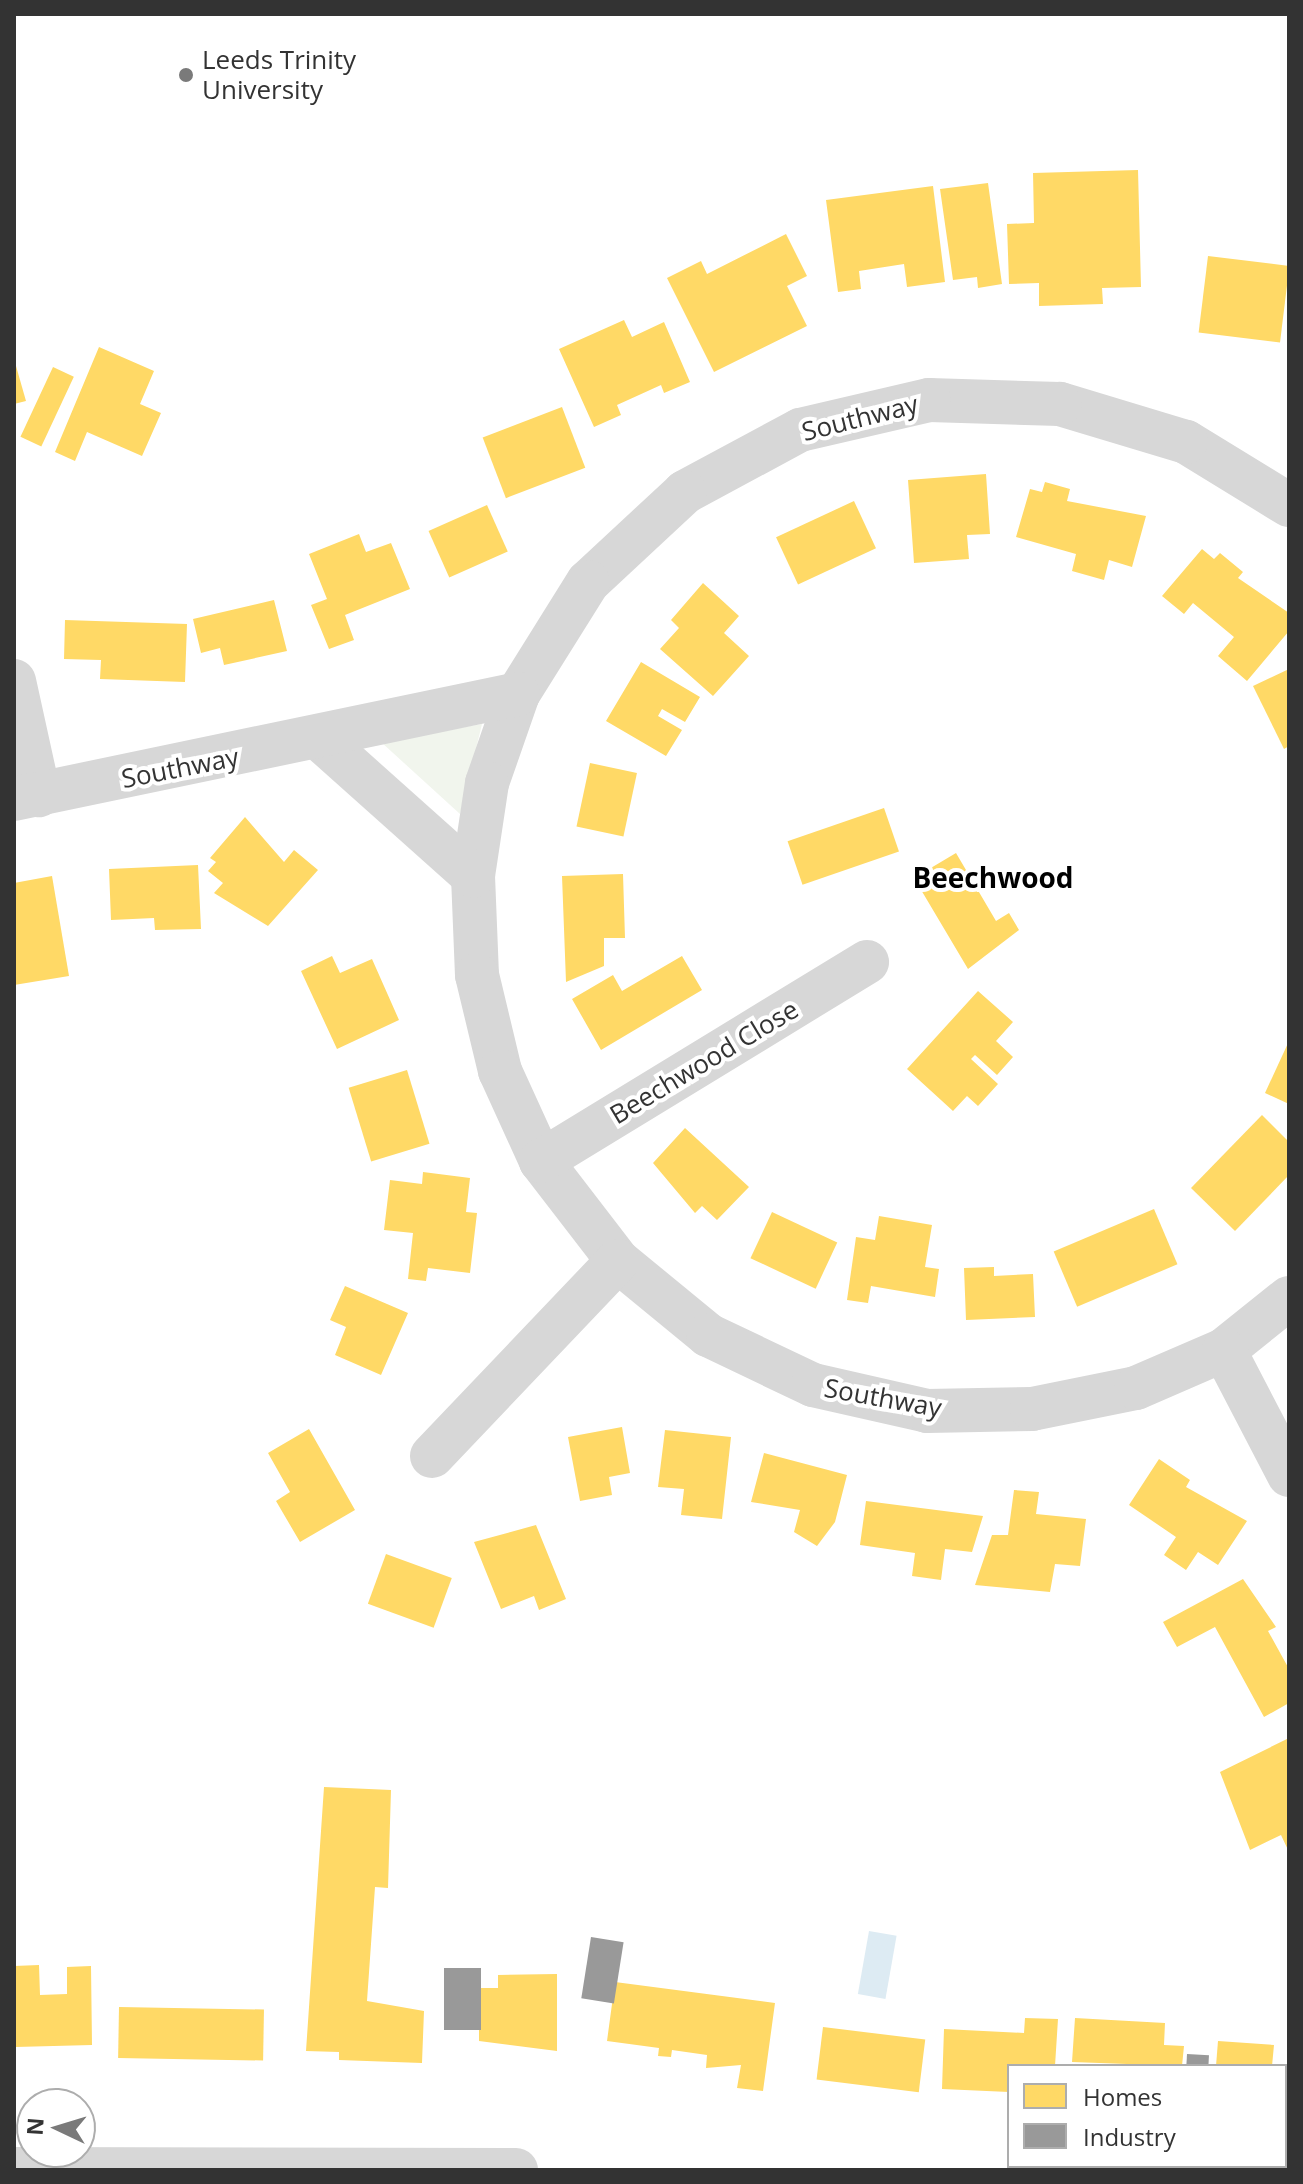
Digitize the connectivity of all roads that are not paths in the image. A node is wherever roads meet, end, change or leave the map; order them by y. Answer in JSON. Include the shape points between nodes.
{"nodes":[{"id":1,"x":1289,"y":505,"type":"edge"},
{"id":2,"x":14,"y":681,"type":"edge"},
{"id":3,"x":518,"y":694,"type":"junction"},
{"id":4,"x":321,"y":740,"type":"junction"},
{"id":5,"x":27,"y":797,"type":"edge"},
{"id":6,"x":473,"y":876,"type":"junction"},
{"id":7,"x":867,"y":962,"type":"dead end"},
{"id":8,"x":541,"y":1161,"type":"junction"},
{"id":9,"x":618,"y":1261,"type":"junction"},
{"id":10,"x":1289,"y":1298,"type":"edge"},
{"id":11,"x":1224,"y":1350,"type":"junction"},
{"id":12,"x":432,"y":1456,"type":"dead end"},
{"id":13,"x":1289,"y":1475,"type":"edge"},
{"id":14,"x":14,"y":2169,"type":"edge"},
{"id":15,"x":516,"y":2170,"type":"edge"}],
"edges":[{"from":1,"to":3,"type":"street","name":"Southway","via":[[1186,442],[1060,404],[929,400],[800,430],[685,492],[599,572]]},
{"from":2,"to":5,"type":"street","name":"Southway"},
{"from":3,"to":4,"type":"street","name":"Southway"},
{"from":3,"to":6,"type":"street","name":"Southway","via":[[487,783]]},
{"from":4,"to":5,"type":"street","name":"Southway"},
{"from":4,"to":6,"type":"street"},
{"from":6,"to":8,"type":"street","name":"Southway","via":[[477,975],[500,1071]]},
{"from":7,"to":8,"type":"street","name":"Beechwood Close"},
{"from":8,"to":9,"type":"street","name":"Southway"},
{"from":9,"to":11,"type":"street","name":"Southway","via":[[708,1335],[813,1385],[927,1411],[1032,1409],[1136,1388]]},
{"from":9,"to":12,"type":"street"},
{"from":10,"to":11,"type":"street","name":"Southway"},
{"from":11,"to":13,"type":"street"},
{"from":14,"to":15,"type":"street"}]}
